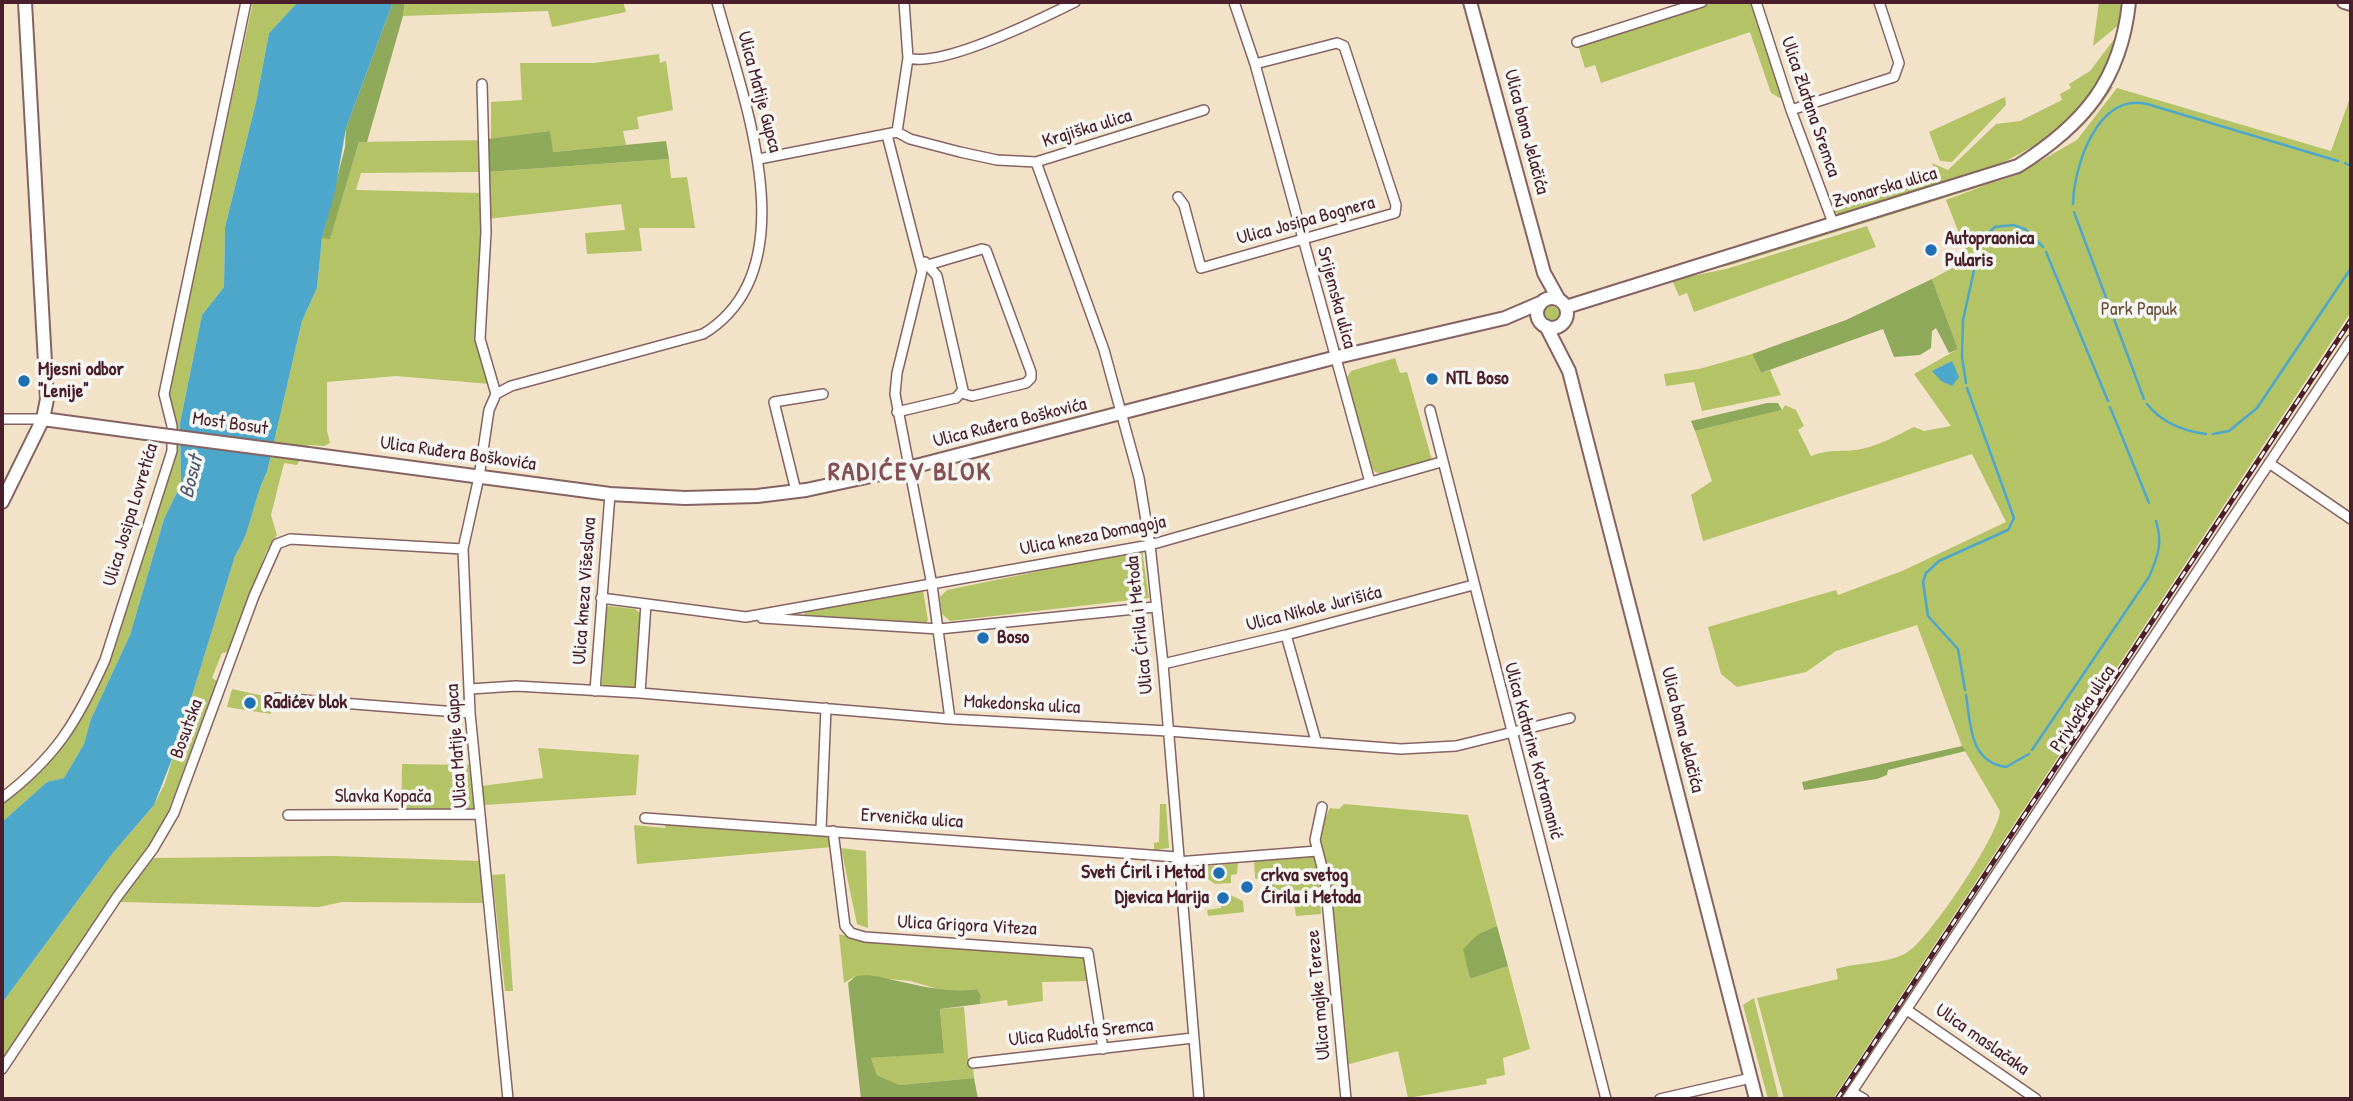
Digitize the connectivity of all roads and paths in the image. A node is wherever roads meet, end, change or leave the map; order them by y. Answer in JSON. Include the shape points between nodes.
{"nodes":[{"id":1,"x":25,"y":2,"type":"edge"},
{"id":2,"x":246,"y":2,"type":"edge"},
{"id":3,"x":717,"y":2,"type":"edge"},
{"id":4,"x":904,"y":2,"type":"edge"},
{"id":5,"x":1075,"y":2,"type":"edge"},
{"id":6,"x":1234,"y":2,"type":"edge"},
{"id":7,"x":1470,"y":2,"type":"edge"},
{"id":8,"x":1702,"y":2,"type":"edge"},
{"id":9,"x":1756,"y":2,"type":"edge"},
{"id":10,"x":1879,"y":2,"type":"edge"},
{"id":11,"x":2129,"y":2,"type":"edge"},
{"id":12,"x":2344,"y":2,"type":"edge"},
{"id":13,"x":2351,"y":4,"type":"edge"},
{"id":14,"x":1577,"y":42,"type":"dead end"},
{"id":15,"x":908,"y":58,"type":"junction"},
{"id":16,"x":1255,"y":64,"type":"junction"},
{"id":17,"x":482,"y":84,"type":"dead end"},
{"id":18,"x":1204,"y":110,"type":"dead end"},
{"id":19,"x":1791,"y":110,"type":"junction"},
{"id":20,"x":892,"y":133,"type":"junction"},
{"id":21,"x":759,"y":159,"type":"junction"},
{"id":22,"x":1036,"y":162,"type":"junction"},
{"id":23,"x":1178,"y":197,"type":"dead end"},
{"id":24,"x":1833,"y":223,"type":"junction"},
{"id":25,"x":1303,"y":241,"type":"junction"},
{"id":26,"x":925,"y":262,"type":"junction"},
{"id":27,"x":1544,"y":273,"type":"junction"},
{"id":28,"x":1542,"y":302,"type":"junction"},
{"id":29,"x":1562,"y":303,"type":"junction"},
{"id":30,"x":1505,"y":318,"type":"junction"},
{"id":31,"x":1564,"y":322,"type":"junction"},
{"id":32,"x":1544,"y":325,"type":"junction"},
{"id":33,"x":2351,"y":340,"type":"edge"},
{"id":34,"x":1333,"y":358,"type":"junction"},
{"id":35,"x":1569,"y":371,"type":"junction"},
{"id":36,"x":962,"y":393,"type":"junction"},
{"id":37,"x":496,"y":394,"type":"junction"},
{"id":38,"x":823,"y":394,"type":"dead end"},
{"id":39,"x":1430,"y":410,"type":"dead end"},
{"id":40,"x":897,"y":412,"type":"junction"},
{"id":41,"x":1123,"y":414,"type":"junction"},
{"id":42,"x":2,"y":419,"type":"edge"},
{"id":43,"x":43,"y":419,"type":"junction"},
{"id":44,"x":308,"y":454,"type":"joint"},
{"id":45,"x":1441,"y":462,"type":"junction"},
{"id":46,"x":2269,"y":463,"type":"junction"},
{"id":47,"x":908,"y":468,"type":"junction"},
{"id":48,"x":479,"y":477,"type":"junction"},
{"id":49,"x":1370,"y":482,"type":"junction"},
{"id":50,"x":796,"y":491,"type":"junction"},
{"id":51,"x":610,"y":494,"type":"junction"},
{"id":52,"x":2,"y":502,"type":"edge"},
{"id":53,"x":2351,"y":519,"type":"edge"},
{"id":54,"x":1150,"y":545,"type":"junction"},
{"id":55,"x":463,"y":549,"type":"junction"},
{"id":56,"x":932,"y":585,"type":"junction"},
{"id":57,"x":1473,"y":585,"type":"junction"},
{"id":58,"x":601,"y":598,"type":"junction"},
{"id":59,"x":646,"y":604,"type":"junction"},
{"id":60,"x":1155,"y":607,"type":"junction"},
{"id":61,"x":746,"y":618,"type":"junction"},
{"id":62,"x":939,"y":629,"type":"junction"},
{"id":63,"x":1286,"y":635,"type":"junction"},
{"id":64,"x":1163,"y":664,"type":"junction"},
{"id":65,"x":470,"y":690,"type":"junction"},
{"id":66,"x":595,"y":691,"type":"junction"},
{"id":67,"x":640,"y":693,"type":"junction"},
{"id":68,"x":277,"y":698,"type":"dead end"},
{"id":69,"x":827,"y":708,"type":"junction"},
{"id":70,"x":470,"y":713,"type":"junction"},
{"id":71,"x":1570,"y":718,"type":"dead end"},
{"id":72,"x":950,"y":719,"type":"junction"},
{"id":73,"x":1168,"y":731,"type":"junction"},
{"id":74,"x":1511,"y":733,"type":"junction"},
{"id":75,"x":1316,"y":741,"type":"junction"},
{"id":76,"x":2,"y":798,"type":"edge"},
{"id":77,"x":1322,"y":807,"type":"dead end"},
{"id":78,"x":479,"y":814,"type":"junction"},
{"id":79,"x":288,"y":815,"type":"dead end"},
{"id":80,"x":645,"y":818,"type":"dead end"},
{"id":81,"x":821,"y":829,"type":"junction"},
{"id":82,"x":833,"y":831,"type":"junction"},
{"id":83,"x":1317,"y":851,"type":"junction"},
{"id":84,"x":1177,"y":860,"type":"junction"},
{"id":85,"x":1907,"y":1010,"type":"junction"},
{"id":86,"x":1193,"y":1038,"type":"junction"},
{"id":87,"x":1103,"y":1049,"type":"junction"},
{"id":88,"x":973,"y":1063,"type":"dead end"},
{"id":89,"x":2,"y":1069,"type":"edge"},
{"id":90,"x":1751,"y":1078,"type":"junction"},
{"id":91,"x":1850,"y":1095,"type":"edge"},
{"id":92,"x":508,"y":1099,"type":"edge"},
{"id":93,"x":1199,"y":1099,"type":"edge"},
{"id":94,"x":1346,"y":1099,"type":"edge"},
{"id":95,"x":1606,"y":1099,"type":"edge"},
{"id":96,"x":1660,"y":1099,"type":"edge"},
{"id":97,"x":1756,"y":1099,"type":"edge"},
{"id":98,"x":1864,"y":1099,"type":"edge"},
{"id":99,"x":2036,"y":1099,"type":"edge"}],
"edges":[{"from":1,"to":43,"type":"main road","via":[[47,399]]},
{"from":2,"to":76,"type":"street","name":"Ulica Josipa Lovretića","via":[[164,394],[172,426],[168,467],[91,691],[49,758]]},
{"from":3,"to":21,"type":"street","name":"Ulica Matije Gupca"},
{"from":4,"to":15,"type":"street"},
{"from":5,"to":15,"type":"street","via":[[970,48],[918,61]]},
{"from":6,"to":16,"type":"street","name":"Srijemska ulica"},
{"from":7,"to":27,"type":"main road","name":"Ulica bana Jelačića"},
{"from":8,"to":14,"type":"street"},
{"from":9,"to":19,"type":"street","name":"Ulica Zlatana Sremca"},
{"from":10,"to":19,"type":"street","via":[[1899,63],[1895,76]]},
{"from":11,"to":24,"type":"main road","name":"Zvonarska ulica","via":[[2124,36],[2107,82],[2061,137],[1996,175]]},
{"from":12,"to":13,"type":"main road"},
{"from":15,"to":20,"type":"street"},
{"from":16,"to":25,"type":"street","name":"Srijemska ulica"},
{"from":16,"to":25,"type":"street","name":"Ulica Josipa Bognera","via":[[1337,43],[1344,46],[1396,205],[1389,217]]},
{"from":17,"to":37,"type":"street","via":[[486,232],[480,339]]},
{"from":18,"to":22,"type":"street","name":"Krajiška ulica"},
{"from":19,"to":24,"type":"street","name":"Ulica Zlatana Sremca"},
{"from":20,"to":21,"type":"street"},
{"from":20,"to":22,"type":"street","name":"Krajiška ulica","via":[[997,160]]},
{"from":20,"to":26,"type":"street"},
{"from":21,"to":37,"type":"street","name":"Ulica Matije Gupca","via":[[759,249],[751,278],[724,322],[703,334]]},
{"from":22,"to":41,"type":"street","name":"Ulica Ćirila i Metoda"},
{"from":23,"to":25,"type":"street","name":"Ulica Josipa Bognera","via":[[1201,268]]},
{"from":24,"to":29,"type":"main road","name":"Zvonarska ulica"},
{"from":25,"to":34,"type":"street","name":"Srijemska ulica"},
{"from":26,"to":36,"type":"street","via":[[937,276],[963,380]]},
{"from":26,"to":36,"type":"street","via":[[986,250],[1031,372],[1026,383],[972,396]]},
{"from":26,"to":40,"type":"street","via":[[895,382]]},
{"from":27,"to":28,"type":"main road","name":"Ulica bana Jelačića"},
{"from":27,"to":29,"type":"main road","name":"Ulica bana Jelačića"},
{"from":28,"to":29,"type":"main road"},
{"from":28,"to":30,"type":"main road","name":"Ulica Ruđera Boškovića"},
{"from":28,"to":32,"type":"main road","name":"Ulica bana Jelačića","via":[[1537,316]]},
{"from":29,"to":31,"type":"main road","name":"Ulica bana Jelačića"},
{"from":30,"to":32,"type":"main road","name":"Ulica Ruđera Boškovića"},
{"from":30,"to":34,"type":"main road","name":"Ulica Ruđera Boškovića"},
{"from":31,"to":32,"type":"main road","via":[[1555,327]]},
{"from":31,"to":35,"type":"main road","name":"Ulica bana Jelačića"},
{"from":32,"to":35,"type":"main road","name":"Ulica bana Jelačića"},
{"from":33,"to":46,"type":"street","name":"Privlačka ulica"},
{"from":34,"to":41,"type":"main road","name":"Ulica Ruđera Boškovića"},
{"from":34,"to":49,"type":"street","name":"Srijemska ulica"},
{"from":35,"to":90,"type":"main road","name":"Ulica bana Jelačića"},
{"from":36,"to":40,"type":"street"},
{"from":37,"to":48,"type":"street","name":"Ulica Matije Gupca","via":[[489,410]]},
{"from":38,"to":50,"type":"street","via":[[774,402]]},
{"from":39,"to":45,"type":"street","name":"Ulica Katarine Kotramanić"},
{"from":40,"to":47,"type":"street"},
{"from":41,"to":47,"type":"main road","name":"Ulica Ruđera Boškovića"},
{"from":41,"to":54,"type":"street","name":"Ulica Ćirila i Metoda"},
{"from":42,"to":43,"type":"street"},
{"from":43,"to":44,"type":"main road","name":"Most Bosut","bridge":true},
{"from":43,"to":52,"type":"main road"},
{"from":44,"to":48,"type":"main road","name":"Ulica Ruđera Boškovića"},
{"from":45,"to":49,"type":"street","name":"Ulica kneza Domagoja"},
{"from":45,"to":57,"type":"street","name":"Ulica Katarine Kotramanić"},
{"from":46,"to":53,"type":"street"},
{"from":46,"to":85,"type":"street","name":"Privlačka ulica"},
{"from":47,"to":50,"type":"main road","name":"Ulica Ruđera Boškovića"},
{"from":47,"to":56,"type":"street"},
{"from":48,"to":51,"type":"main road","name":"Ulica Ruđera Boškovića"},
{"from":48,"to":55,"type":"street","name":"Ulica Matije Gupca"},
{"from":49,"to":54,"type":"street","name":"Ulica kneza Domagoja"},
{"from":50,"to":51,"type":"main road","name":"Ulica Ruđera Boškovića","via":[[685,498]]},
{"from":51,"to":58,"type":"street","name":"Ulica kneza Višeslava"},
{"from":54,"to":56,"type":"street","name":"Ulica kneza Domagoja"},
{"from":54,"to":60,"type":"street","name":"Ulica Ćirila i Metoda"},
{"from":55,"to":65,"type":"street","name":"Ulica Matije Gupca"},
{"from":55,"to":89,"type":"street","name":"Bosutska","via":[[290,539],[276,544],[174,813]]},
{"from":56,"to":61,"type":"street","name":"Ulica kneza Domagoja"},
{"from":56,"to":62,"type":"street"},
{"from":57,"to":63,"type":"street","name":"Ulica Nikole Jurišića"},
{"from":57,"to":74,"type":"street","name":"Ulica Katarine Kotramanić"},
{"from":58,"to":59,"type":"street","name":"Ulica kneza Domagoja"},
{"from":58,"to":66,"type":"street","name":"Ulica kneza Višeslava"},
{"from":59,"to":61,"type":"street","name":"Ulica kneza Domagoja"},
{"from":59,"to":67,"type":"street"},
{"from":60,"to":62,"type":"street","name":"Ulica kneza Domagoja"},
{"from":60,"to":64,"type":"street","name":"Ulica Ćirila i Metoda"},
{"from":61,"to":62,"type":"street","name":"Ulica kneza Domagoja"},
{"from":62,"to":72,"type":"street"},
{"from":63,"to":64,"type":"street","name":"Ulica Nikole Jurišića"},
{"from":63,"to":75,"type":"street"},
{"from":64,"to":73,"type":"street","name":"Ulica Ćirila i Metoda"},
{"from":65,"to":66,"type":"street","name":"Makedonska ulica","via":[[516,686]]},
{"from":65,"to":70,"type":"street","name":"Ulica Matije Gupca"},
{"from":66,"to":67,"type":"street","name":"Makedonska ulica"},
{"from":67,"to":69,"type":"street","name":"Makedonska ulica"},
{"from":68,"to":70,"type":"street"},
{"from":69,"to":72,"type":"street","name":"Makedonska ulica"},
{"from":69,"to":81,"type":"street"},
{"from":70,"to":78,"type":"street","name":"Ulica Matije Gupca"},
{"from":71,"to":74,"type":"street","name":"Makedonska ulica"},
{"from":72,"to":73,"type":"street","name":"Makedonska ulica"},
{"from":73,"to":75,"type":"street","name":"Makedonska ulica"},
{"from":73,"to":84,"type":"street","name":"Ulica Ćirila i Metoda"},
{"from":74,"to":75,"type":"street","name":"Makedonska ulica","via":[[1456,746],[1402,749]]},
{"from":74,"to":95,"type":"street","name":"Ulica Katarine Kotramanić"},
{"from":77,"to":83,"type":"street","name":"Ulica majke Tereze"},
{"from":78,"to":79,"type":"street","name":"Slavka Kopača"},
{"from":78,"to":92,"type":"street","name":"Ulica Matije Gupca"},
{"from":80,"to":81,"type":"street","name":"Ervenička ulica"},
{"from":81,"to":82,"type":"street","name":"Ervenička ulica"},
{"from":82,"to":84,"type":"street","name":"Ervenička ulica"},
{"from":82,"to":87,"type":"street","name":"Ulica Grigora Viteza","via":[[845,926],[851,933],[1082,950],[1090,956]]},
{"from":83,"to":84,"type":"street","name":"Ervenička ulica"},
{"from":83,"to":94,"type":"street","name":"Ulica majke Tereze","via":[[1325,879]]},
{"from":84,"to":86,"type":"street","name":"Ulica Ćirila i Metoda"},
{"from":85,"to":91,"type":"street","name":"Privlačka ulica"},
{"from":85,"to":99,"type":"street","name":"Ulica maslačaka"},
{"from":86,"to":87,"type":"street","name":"Ulica Rudolfa Sremca"},
{"from":86,"to":93,"type":"street","name":"Ulica Ćirila i Metoda"},
{"from":87,"to":88,"type":"street","name":"Ulica Rudolfa Sremca"},
{"from":90,"to":96,"type":"street"},
{"from":90,"to":97,"type":"main road","name":"Ulica bana Jelačića"},
{"from":91,"to":98,"type":"street"}]}
